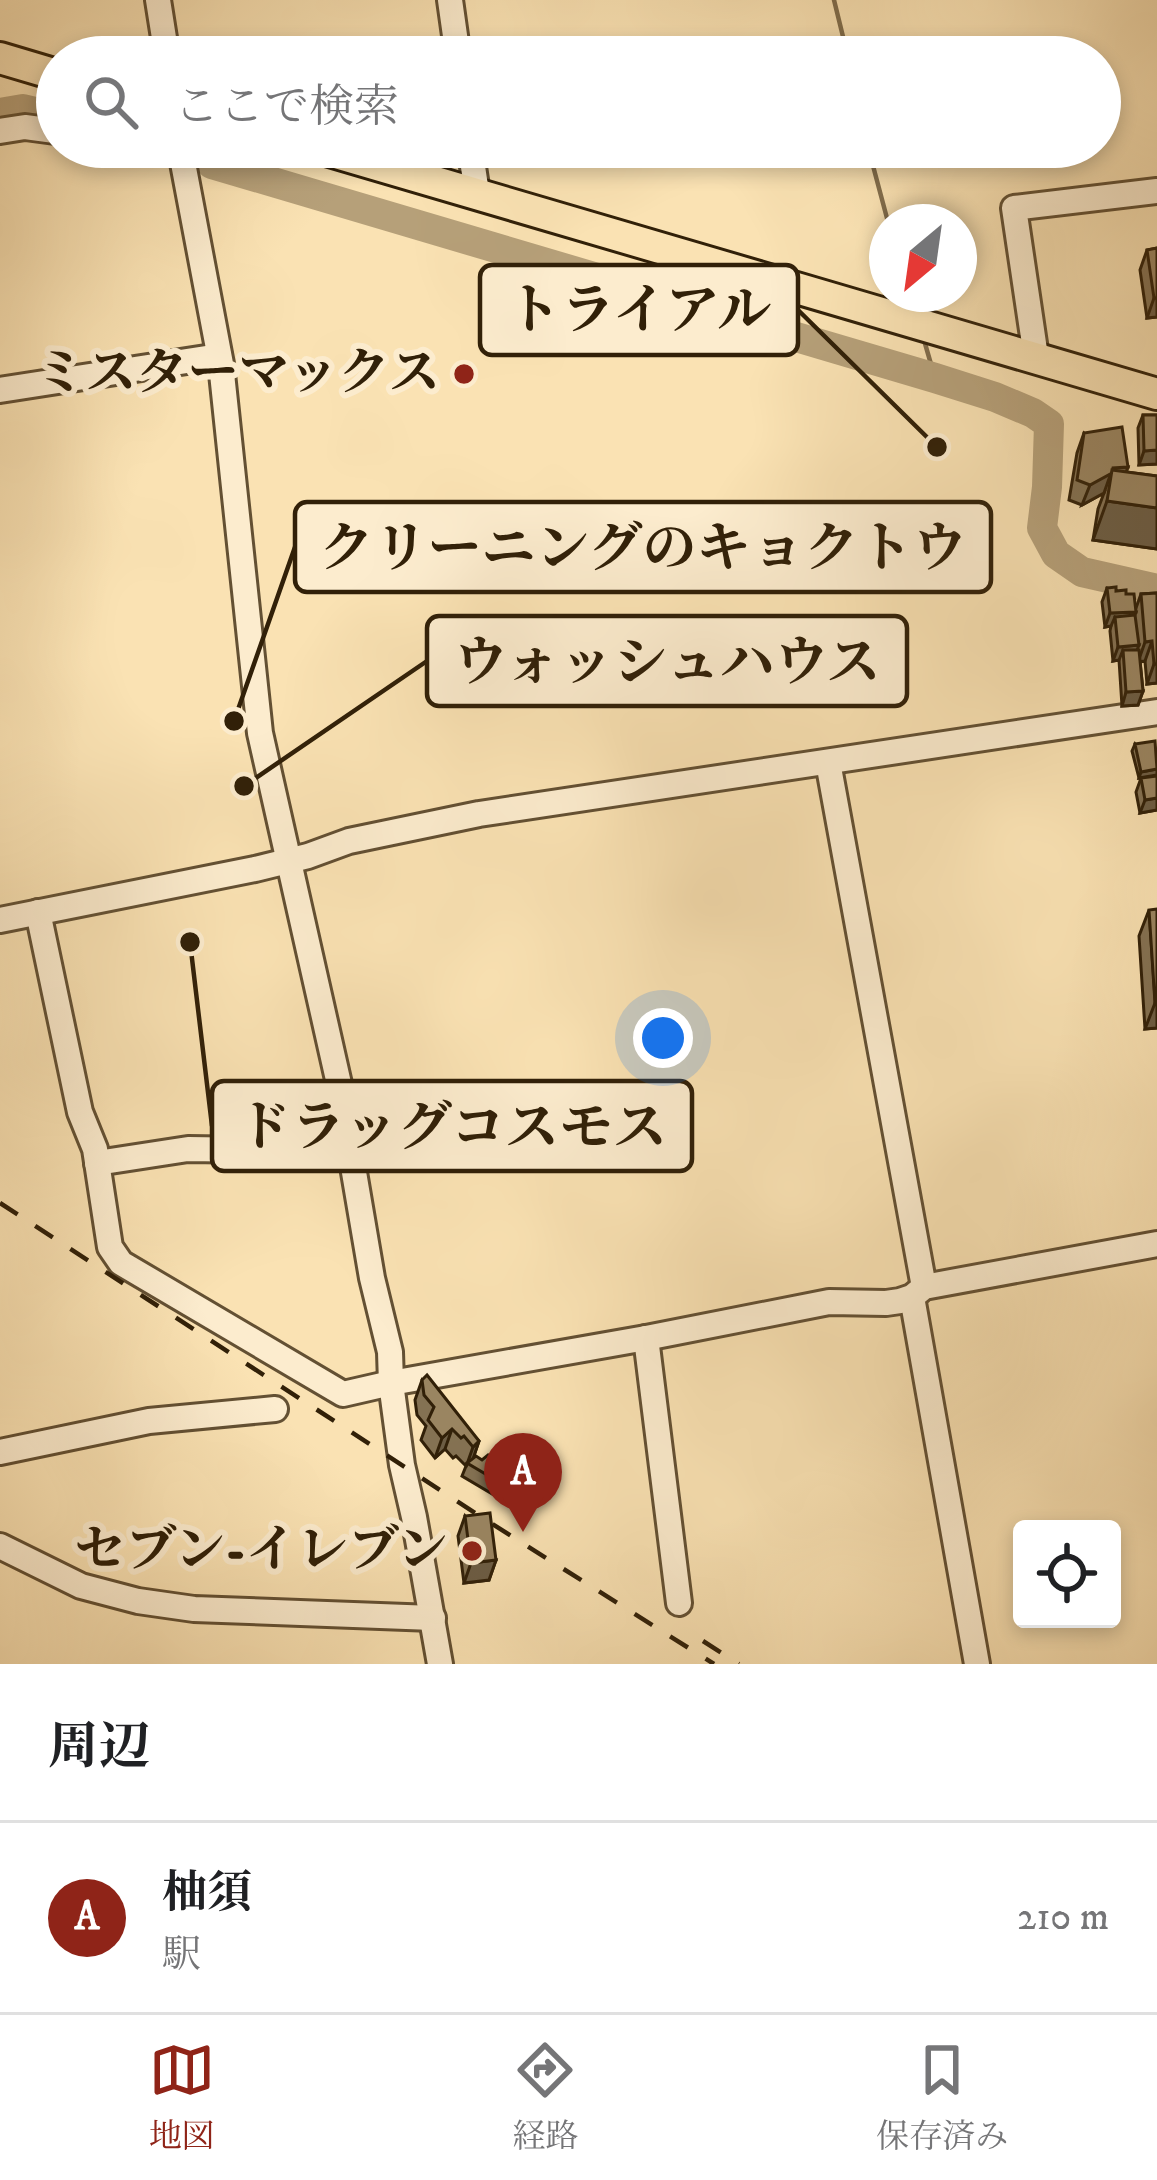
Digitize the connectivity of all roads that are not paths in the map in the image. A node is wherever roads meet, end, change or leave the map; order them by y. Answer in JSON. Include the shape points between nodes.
{"nodes":[{"id":1,"x":158,"y":0,"type":"edge"},
{"id":2,"x":450,"y":0,"type":"edge"},
{"id":3,"x":164,"y":36,"type":"edge"},
{"id":4,"x":455,"y":36,"type":"edge"},
{"id":5,"x":0,"y":58,"type":"edge"},
{"id":6,"x":36,"y":69,"type":"edge"},
{"id":7,"x":36,"y":128,"type":"edge"},
{"id":8,"x":0,"y":131,"type":"edge"},
{"id":9,"x":183,"y":168,"type":"edge"},
{"id":10,"x":390,"y":168,"type":"edge"},
{"id":11,"x":473,"y":168,"type":"edge"},
{"id":12,"x":1157,"y":191,"type":"edge"},
{"id":13,"x":477,"y":193,"type":"junction"},
{"id":14,"x":219,"y":356,"type":"junction"},
{"id":15,"x":1036,"y":357,"type":"junction"},
{"id":16,"x":0,"y":390,"type":"edge"},
{"id":17,"x":1157,"y":394,"type":"edge"},
{"id":18,"x":1157,"y":712,"type":"edge"},
{"id":19,"x":828,"y":762,"type":"junction"},
{"id":20,"x":289,"y":859,"type":"junction"},
{"id":21,"x":38,"y":912,"type":"junction"},
{"id":22,"x":0,"y":920,"type":"edge"},
{"id":23,"x":300,"y":1142,"type":"dead end"},
{"id":24,"x":97,"y":1162,"type":"junction"},
{"id":25,"x":1157,"y":1244,"type":"edge"},
{"id":26,"x":918,"y":1292,"type":"junction"},
{"id":27,"x":646,"y":1338,"type":"junction"},
{"id":28,"x":391,"y":1383,"type":"junction"},
{"id":29,"x":274,"y":1409,"type":"dead end"},
{"id":30,"x":0,"y":1452,"type":"edge"},
{"id":31,"x":0,"y":1546,"type":"edge"},
{"id":32,"x":679,"y":1604,"type":"dead end"},
{"id":33,"x":433,"y":1618,"type":"junction"},
{"id":34,"x":440,"y":1664,"type":"edge"},
{"id":35,"x":977,"y":1664,"type":"edge"}],
"edges":[{"from":1,"to":3,"type":"street"},
{"from":2,"to":4,"type":"street"},
{"from":5,"to":6,"type":"main road"},
{"from":7,"to":8,"type":"street"},
{"from":9,"to":14,"type":"street"},
{"from":10,"to":13,"type":"main road"},
{"from":11,"to":13,"type":"street"},
{"from":12,"to":15,"type":"street","via":[[1014,208]]},
{"from":13,"to":15,"type":"main road"},
{"from":14,"to":16,"type":"street"},
{"from":14,"to":20,"type":"street","via":[[260,733]]},
{"from":15,"to":17,"type":"main road"},
{"from":18,"to":19,"type":"street"},
{"from":19,"to":20,"type":"street","via":[[479,814]]},
{"from":19,"to":26,"type":"street"},
{"from":20,"to":21,"type":"street"},
{"from":20,"to":28,"type":"street","via":[[339,1084]]},
{"from":21,"to":22,"type":"street"},
{"from":21,"to":24,"type":"street"},
{"from":23,"to":24,"type":"street"},
{"from":24,"to":28,"type":"street","via":[[110,1247],[121,1262],[343,1394]]},
{"from":25,"to":26,"type":"street"},
{"from":26,"to":27,"type":"street"},
{"from":26,"to":35,"type":"street"},
{"from":27,"to":28,"type":"street"},
{"from":27,"to":32,"type":"street"},
{"from":28,"to":33,"type":"street"},
{"from":29,"to":30,"type":"street","via":[[149,1421]]},
{"from":31,"to":33,"type":"street","via":[[81,1586],[138,1601]]},
{"from":33,"to":34,"type":"street"}]}
